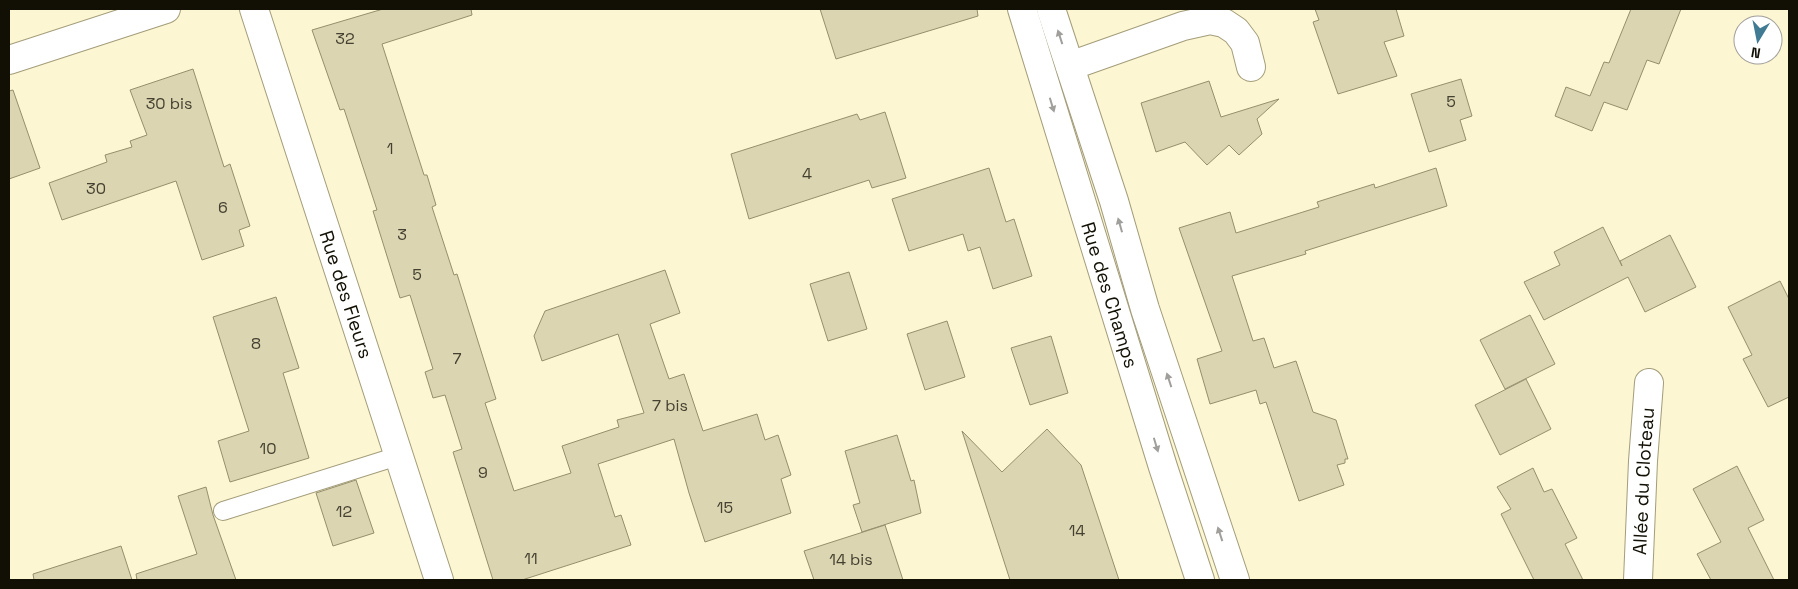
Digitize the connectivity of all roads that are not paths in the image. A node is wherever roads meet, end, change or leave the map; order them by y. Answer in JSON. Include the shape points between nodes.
{"nodes":[{"id":1,"x":166,"y":9,"type":"edge"},
{"id":2,"x":254,"y":9,"type":"edge"},
{"id":3,"x":1022,"y":9,"type":"edge"},
{"id":4,"x":1051,"y":9,"type":"edge"},
{"id":5,"x":9,"y":60,"type":"edge"},
{"id":6,"x":1070,"y":66,"type":"junction"},
{"id":7,"x":1251,"y":67,"type":"dead end"},
{"id":8,"x":1648,"y":383,"type":"dead end"},
{"id":9,"x":398,"y":456,"type":"junction"},
{"id":10,"x":224,"y":511,"type":"dead end"},
{"id":11,"x":439,"y":580,"type":"edge"},
{"id":12,"x":1200,"y":580,"type":"edge"},
{"id":13,"x":1235,"y":580,"type":"edge"},
{"id":14,"x":1638,"y":580,"type":"edge"}],
"edges":[{"from":1,"to":5,"type":"street"},
{"from":2,"to":9,"type":"street","name":"Rue des Fleurs"},
{"from":3,"to":12,"type":"street","name":"Rue des Champs","one_way":true},
{"from":6,"to":4,"type":"street","name":"Rue des Champs","one_way":true},
{"from":6,"to":7,"type":"street","via":[[1183,26],[1210,20],[1224,23],[1236,31],[1245,44]]},
{"from":13,"to":6,"type":"street","name":"Rue des Champs","one_way":true,"via":[[1145,309]]},
{"from":8,"to":14,"type":"street","name":"Allée du Cloteau"},
{"from":9,"to":10,"type":"lane"},
{"from":9,"to":11,"type":"street","name":"Rue des Fleurs"}]}
